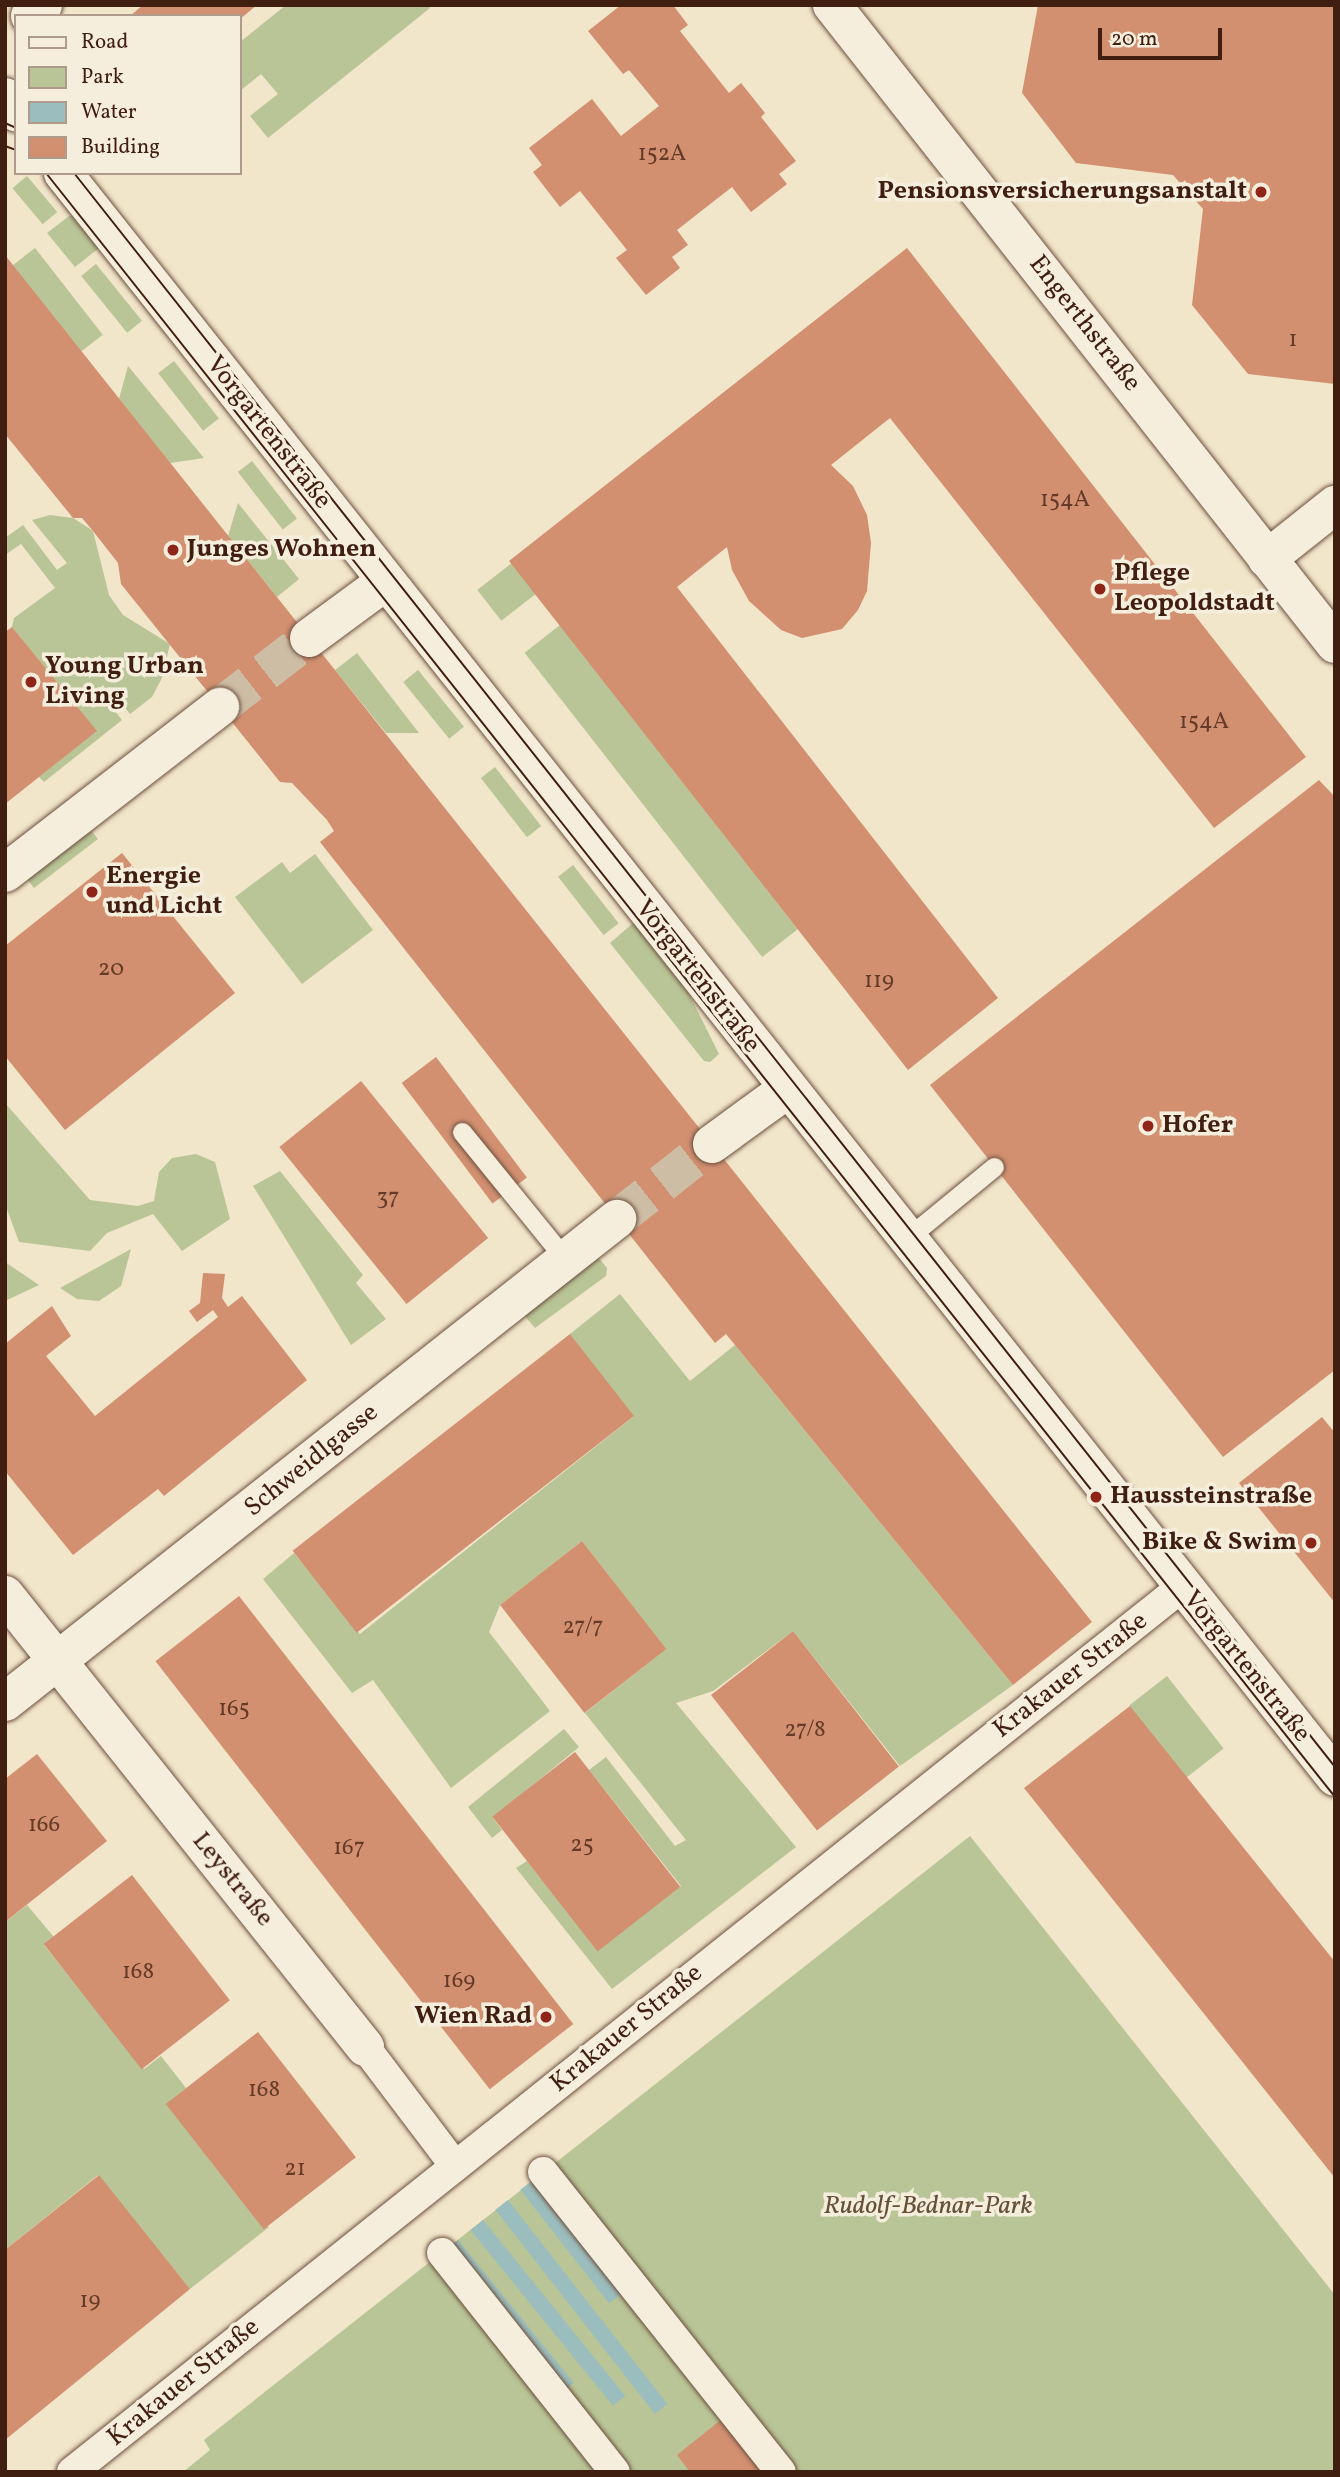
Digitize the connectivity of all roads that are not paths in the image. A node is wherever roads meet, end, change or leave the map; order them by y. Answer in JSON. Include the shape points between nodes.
{"nodes":[{"id":1,"x":832,"y":5,"type":"edge"},
{"id":2,"x":65,"y":175,"type":"edge"},
{"id":3,"x":1335,"y":505,"type":"edge"},
{"id":4,"x":1268,"y":559,"type":"junction"},
{"id":5,"x":385,"y":582,"type":"junction"},
{"id":6,"x":309,"y":638,"type":"tunnel mouth"},
{"id":7,"x":1335,"y":644,"type":"edge"},
{"id":8,"x":220,"y":707,"type":"tunnel mouth"},
{"id":9,"x":5,"y":873,"type":"edge"},
{"id":10,"x":786,"y":1090,"type":"junction"},
{"id":11,"x":462,"y":1132,"type":"dead end"},
{"id":12,"x":712,"y":1144,"type":"tunnel mouth"},
{"id":13,"x":994,"y":1167,"type":"dead end"},
{"id":14,"x":617,"y":1219,"type":"tunnel mouth"},
{"id":15,"x":905,"y":1240,"type":"junction"},
{"id":16,"x":566,"y":1261,"type":"junction"},
{"id":17,"x":1182,"y":1587,"type":"junction"},
{"id":18,"x":5,"y":1595,"type":"edge"},
{"id":19,"x":57,"y":1661,"type":"junction"},
{"id":20,"x":5,"y":1702,"type":"edge"},
{"id":21,"x":1335,"y":1777,"type":"edge"},
{"id":22,"x":365,"y":2047,"type":"joint"},
{"id":23,"x":456,"y":2166,"type":"junction"},
{"id":24,"x":543,"y":2172,"type":"dead end"},
{"id":25,"x":442,"y":2253,"type":"dead end"},
{"id":26,"x":72,"y":2472,"type":"edge"},
{"id":27,"x":615,"y":2472,"type":"edge"},
{"id":28,"x":781,"y":2472,"type":"edge"}],
"edges":[{"from":1,"to":4,"type":"street","name":"Engerthstraße"},
{"from":2,"to":5,"type":"street","name":"Vorgartenstraße"},
{"from":3,"to":4,"type":"street"},
{"from":4,"to":7,"type":"street","name":"Engerthstraße"},
{"from":5,"to":6,"type":"street"},
{"from":5,"to":10,"type":"street","name":"Vorgartenstraße"},
{"from":8,"to":9,"type":"street"},
{"from":10,"to":12,"type":"street"},
{"from":10,"to":15,"type":"street","name":"Vorgartenstraße"},
{"from":11,"to":16,"type":"lane"},
{"from":13,"to":15,"type":"lane"},
{"from":14,"to":16,"type":"street","name":"Schweidlgasse"},
{"from":15,"to":17,"type":"street","name":"Vorgartenstraße"},
{"from":16,"to":19,"type":"street","name":"Schweidlgasse"},
{"from":17,"to":21,"type":"street","name":"Vorgartenstraße"},
{"from":17,"to":23,"type":"street","name":"Krakauer Straße"},
{"from":18,"to":19,"type":"street","name":"Leystraße"},
{"from":19,"to":20,"type":"street","name":"Schweidlgasse"},
{"from":19,"to":22,"type":"street","name":"Leystraße"},
{"from":22,"to":23,"type":"street","name":"Leystraße"},
{"from":23,"to":26,"type":"street","name":"Krakauer Straße"},
{"from":24,"to":28,"type":"street"},
{"from":25,"to":27,"type":"street"}]}
